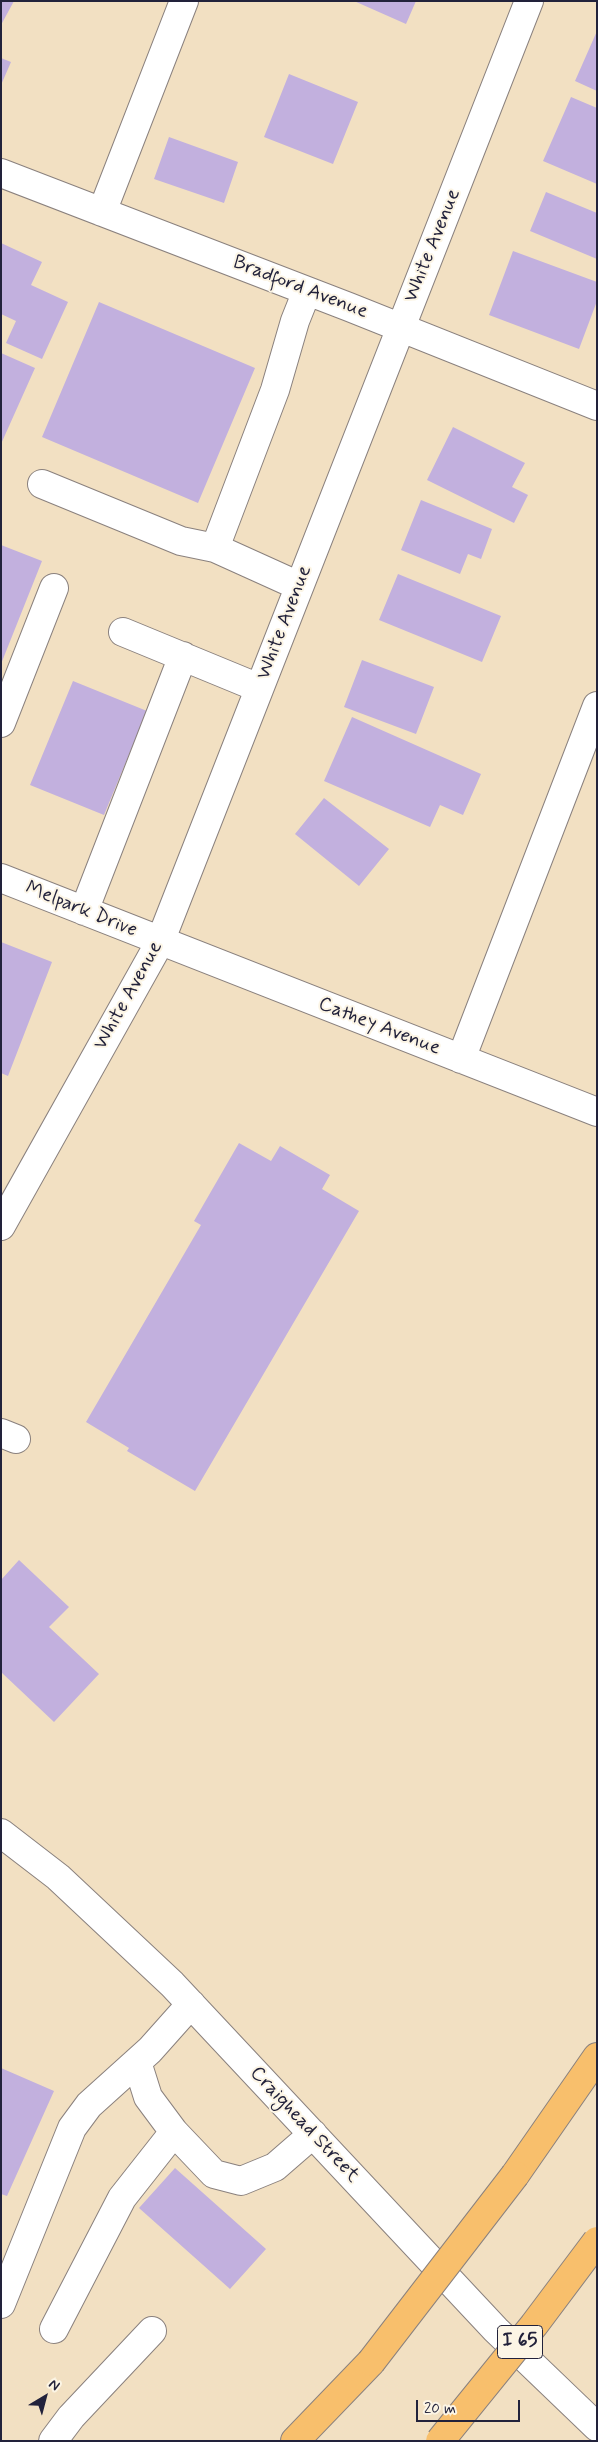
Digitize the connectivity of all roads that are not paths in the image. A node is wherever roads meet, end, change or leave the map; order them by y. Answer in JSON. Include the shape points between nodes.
{"nodes":[{"id":1,"x":184,"y":1,"type":"edge"},
{"id":2,"x":529,"y":1,"type":"edge"},
{"id":3,"x":1,"y":173,"type":"edge"},
{"id":4,"x":102,"y":212,"type":"junction"},
{"id":5,"x":307,"y":291,"type":"junction"},
{"id":6,"x":400,"y":327,"type":"junction"},
{"id":7,"x":597,"y":406,"type":"edge"},
{"id":8,"x":42,"y":484,"type":"dead end"},
{"id":9,"x":215,"y":548,"type":"junction"},
{"id":10,"x":299,"y":586,"type":"junction"},
{"id":11,"x":54,"y":588,"type":"dead end"},
{"id":12,"x":123,"y":632,"type":"dead end"},
{"id":13,"x":183,"y":656,"type":"junction"},
{"id":14,"x":259,"y":688,"type":"junction"},
{"id":15,"x":597,"y":706,"type":"edge"},
{"id":16,"x":1,"y":723,"type":"edge"},
{"id":17,"x":1,"y":878,"type":"edge"},
{"id":18,"x":84,"y":911,"type":"junction"},
{"id":19,"x":160,"y":942,"type":"junction"},
{"id":20,"x":461,"y":1059,"type":"junction"},
{"id":21,"x":597,"y":1112,"type":"edge"},
{"id":22,"x":1,"y":1226,"type":"edge"},
{"id":23,"x":1,"y":1833,"type":"edge"},
{"id":24,"x":191,"y":2004,"type":"junction"},
{"id":25,"x":597,"y":2057,"type":"edge"},
{"id":26,"x":137,"y":2062,"type":"junction"},
{"id":27,"x":174,"y":2132,"type":"junction"},
{"id":28,"x":313,"y":2134,"type":"junction"},
{"id":29,"x":597,"y":2241,"type":"edge"},
{"id":30,"x":1,"y":2304,"type":"edge"},
{"id":31,"x":54,"y":2329,"type":"dead end"},
{"id":32,"x":152,"y":2330,"type":"dead end"},
{"id":33,"x":597,"y":2426,"type":"edge"},
{"id":34,"x":53,"y":2441,"type":"edge"},
{"id":35,"x":295,"y":2441,"type":"edge"},
{"id":36,"x":440,"y":2441,"type":"edge"}],
"edges":[{"from":1,"to":4,"type":"street"},
{"from":2,"to":6,"type":"street","name":"White Avenue"},
{"from":3,"to":4,"type":"street","name":"Bradford Avenue"},
{"from":4,"to":5,"type":"street","name":"Bradford Avenue"},
{"from":5,"to":6,"type":"street","name":"Bradford Avenue"},
{"from":5,"to":9,"type":"street","via":[[275,390]]},
{"from":6,"to":7,"type":"street","name":"Bradford Avenue"},
{"from":6,"to":10,"type":"street","name":"White Avenue"},
{"from":8,"to":9,"type":"street","via":[[181,541]]},
{"from":9,"to":10,"type":"street"},
{"from":10,"to":14,"type":"street","name":"White Avenue"},
{"from":11,"to":16,"type":"street"},
{"from":12,"to":13,"type":"street"},
{"from":13,"to":14,"type":"street"},
{"from":13,"to":18,"type":"street"},
{"from":14,"to":19,"type":"street","name":"White Avenue"},
{"from":15,"to":20,"type":"street"},
{"from":17,"to":18,"type":"street","name":"Melpark Drive"},
{"from":18,"to":19,"type":"street","name":"Melpark Drive"},
{"from":19,"to":20,"type":"street","name":"Cathey Avenue"},
{"from":19,"to":22,"type":"street","name":"White Avenue"},
{"from":20,"to":21,"type":"street","name":"Cathey Avenue"},
{"from":23,"to":24,"type":"street","name":"Craighead Street","via":[[58,1877]]},
{"from":24,"to":26,"type":"street"},
{"from":24,"to":28,"type":"street","name":"Craighead Street"},
{"from":25,"to":35,"type":"highway","bridge":true,"via":[[515,2175],[371,2362]]},
{"from":26,"to":27,"type":"street","via":[[148,2097]]},
{"from":26,"to":30,"type":"street","via":[[89,2104],[72,2128]]},
{"from":27,"to":28,"type":"street","via":[[214,2174],[241,2182],[275,2167]]},
{"from":27,"to":31,"type":"street","via":[[122,2198]]},
{"from":28,"to":33,"type":"street","name":"Craighead Street","via":[[496,2330]]},
{"from":29,"to":36,"type":"highway","number":"I 65","bridge":true},
{"from":32,"to":34,"type":"street","via":[[71,2417]]}]}
